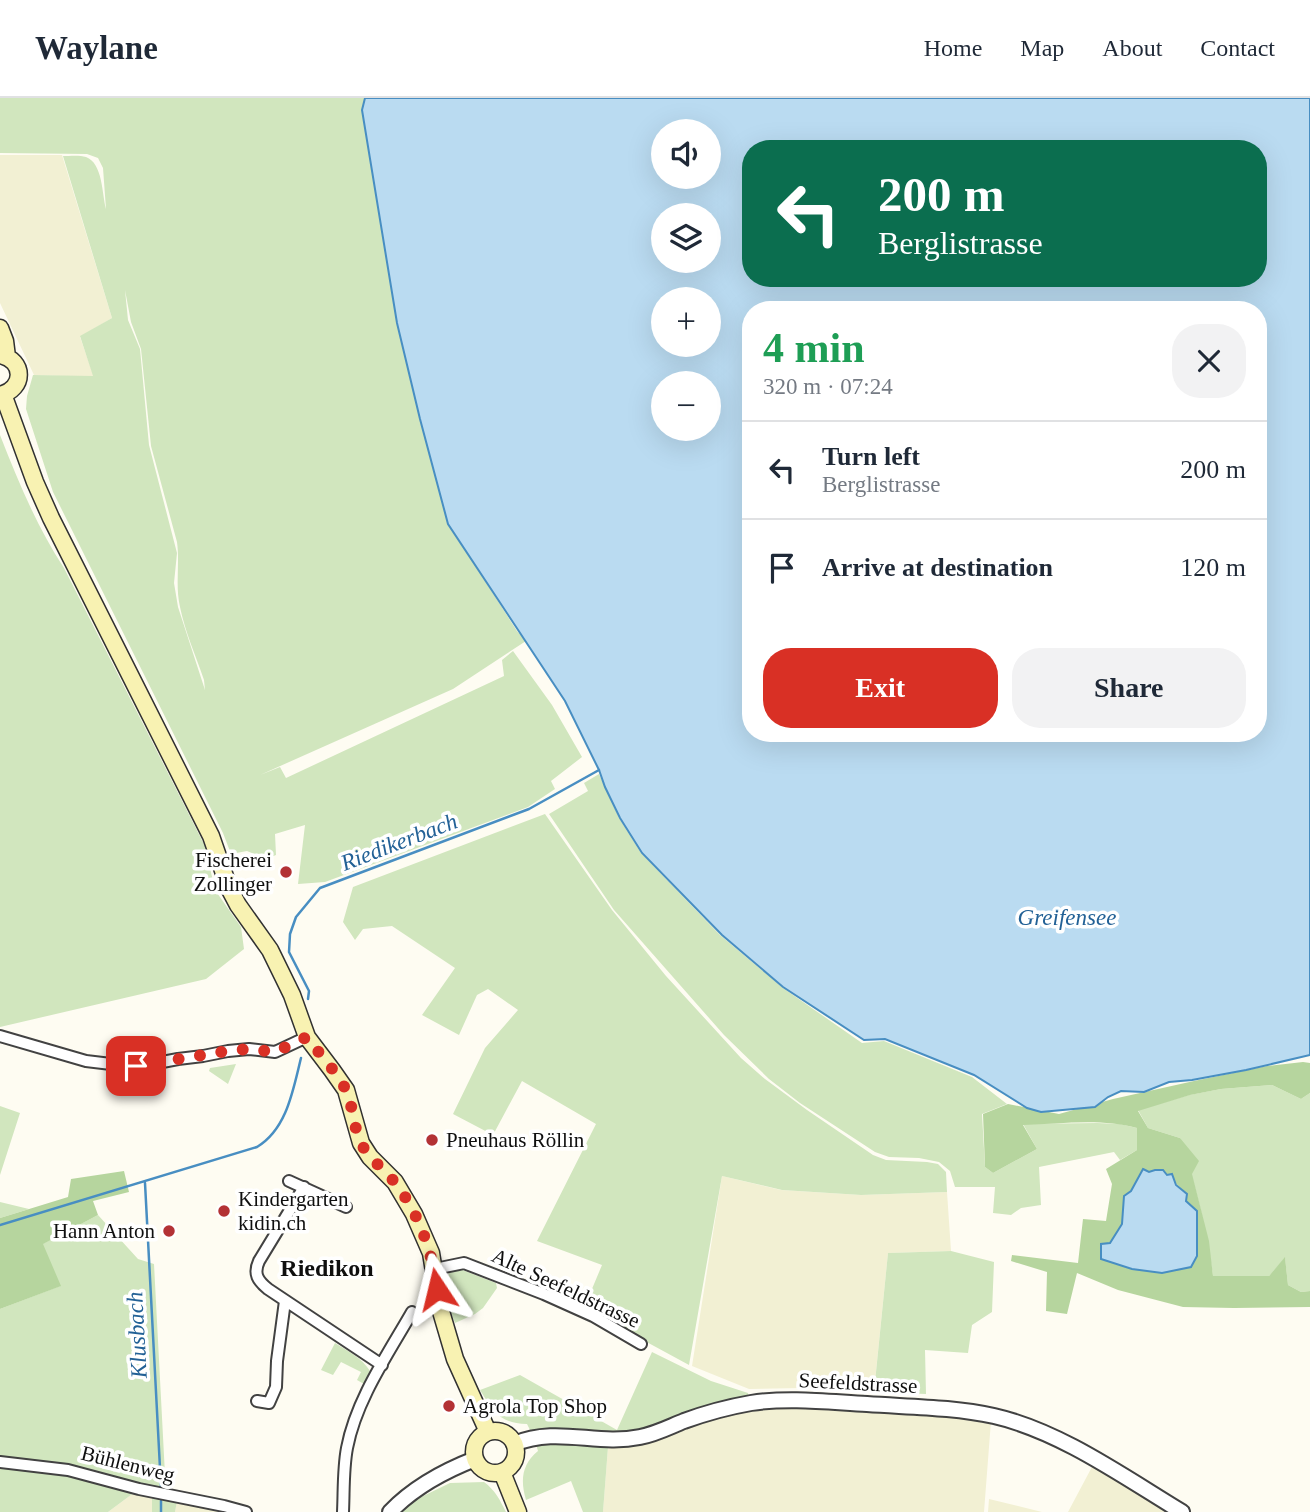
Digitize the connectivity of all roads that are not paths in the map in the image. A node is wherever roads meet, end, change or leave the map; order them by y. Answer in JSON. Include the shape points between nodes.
{"nodes":[{"id":1,"x":0,"y":328,"type":"edge"},
{"id":2,"x":4,"y":356,"type":"edge"},
{"id":3,"x":1,"y":395,"type":"edge"},
{"id":4,"x":0,"y":1036,"type":"edge"},
{"id":5,"x":307,"y":1037,"type":"junction"},
{"id":6,"x":289,"y":1181,"type":"dead end"},
{"id":7,"x":304,"y":1187,"type":"junction"},
{"id":8,"x":346,"y":1207,"type":"dead end"},
{"id":9,"x":435,"y":1269,"type":"junction"},
{"id":10,"x":285,"y":1301,"type":"junction"},
{"id":11,"x":412,"y":1312,"type":"dead end"},
{"id":12,"x":641,"y":1344,"type":"dead end"},
{"id":13,"x":382,"y":1365,"type":"junction"},
{"id":14,"x":257,"y":1401,"type":"dead end"},
{"id":15,"x":488,"y":1432,"type":"junction"},
{"id":16,"x":514,"y":1444,"type":"junction"},
{"id":17,"x":475,"y":1459,"type":"junction"},
{"id":18,"x":0,"y":1462,"type":"edge"},
{"id":19,"x":502,"y":1472,"type":"junction"},
{"id":20,"x":246,"y":1512,"type":"edge"},
{"id":21,"x":343,"y":1512,"type":"edge"},
{"id":22,"x":390,"y":1512,"type":"edge"},
{"id":23,"x":518,"y":1512,"type":"edge"},
{"id":24,"x":1182,"y":1512,"type":"edge"}],
"edges":[{"from":1,"to":2,"type":"main road"},
{"from":2,"to":3,"type":"main road","via":[[16,364],[19,374],[13,389]]},
{"from":3,"to":5,"type":"main road","via":[[40,494],[211,836],[229,888],[277,964]]},
{"from":4,"to":5,"type":"street","via":[[86,1061],[136,1066],[228,1051],[275,1052]]},
{"from":5,"to":9,"type":"main road","via":[[346,1090],[365,1149],[411,1208]]},
{"from":6,"to":7,"type":"street"},
{"from":7,"to":8,"type":"street"},
{"from":7,"to":10,"type":"street","via":[[256,1271],[262,1284]]},
{"from":9,"to":12,"type":"street","name":"Alte Seefeldstrasse","via":[[464,1263],[556,1300]]},
{"from":9,"to":15,"type":"main road","via":[[440,1308],[455,1359]]},
{"from":10,"to":13,"type":"street"},
{"from":10,"to":14,"type":"street","via":[[276,1387],[269,1403]]},
{"from":11,"to":13,"type":"street"},
{"from":13,"to":21,"type":"street","via":[[360,1406],[347,1446]]},
{"from":15,"to":16,"type":"main road","via":[[506,1434]]},
{"from":15,"to":17,"type":"main road","via":[[475,1446]]},
{"from":16,"to":19,"type":"main road","via":[[513,1463]]},
{"from":16,"to":24,"type":"street","name":"Seefeldstrasse","via":[[549,1435],[617,1440],[640,1437],[753,1403],[937,1408],[995,1416],[1043,1432]]},
{"from":17,"to":19,"type":"main road","via":[[489,1472]]},
{"from":17,"to":22,"type":"street","via":[[426,1483]]},
{"from":18,"to":20,"type":"street","name":"Bühlenweg","via":[[75,1471]]},
{"from":19,"to":23,"type":"main road"}]}
